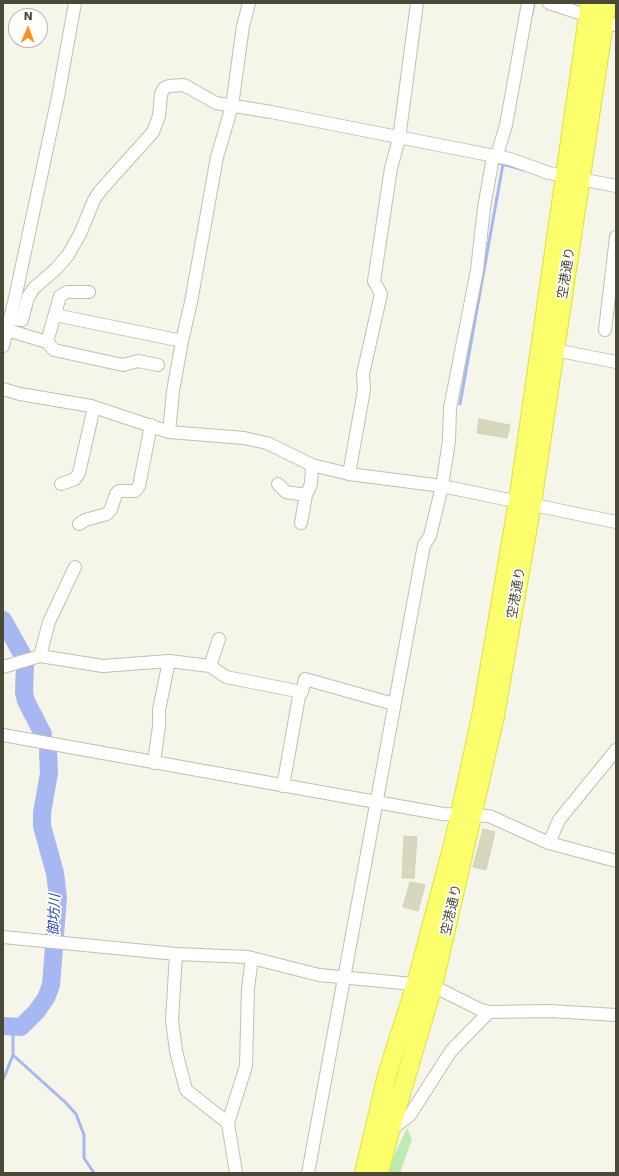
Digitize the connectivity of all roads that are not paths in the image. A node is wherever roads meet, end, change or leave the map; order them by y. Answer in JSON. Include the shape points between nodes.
{"nodes":[{"id":1,"x":75,"y":3,"type":"edge"},
{"id":2,"x":249,"y":3,"type":"edge"},
{"id":3,"x":417,"y":3,"type":"edge"},
{"id":4,"x":528,"y":3,"type":"edge"},
{"id":5,"x":549,"y":3,"type":"edge"},
{"id":6,"x":607,"y":3,"type":"edge"},
{"id":7,"x":600,"y":16,"type":"edge"},
{"id":8,"x":232,"y":106,"type":"junction"},
{"id":9,"x":399,"y":138,"type":"junction"},
{"id":10,"x":495,"y":157,"type":"junction"},
{"id":11,"x":573,"y":177,"type":"junction"},
{"id":12,"x":616,"y":186,"type":"edge"},
{"id":13,"x":616,"y":237,"type":"edge"},
{"id":14,"x":89,"y":292,"type":"dead end"},
{"id":15,"x":55,"y":315,"type":"junction"},
{"id":16,"x":8,"y":325,"type":"junction"},
{"id":17,"x":606,"y":330,"type":"dead end"},
{"id":18,"x":182,"y":341,"type":"junction"},
{"id":19,"x":47,"y":342,"type":"junction"},
{"id":20,"x":3,"y":346,"type":"edge"},
{"id":21,"x":555,"y":350,"type":"junction"},
{"id":22,"x":616,"y":362,"type":"edge"},
{"id":23,"x":158,"y":365,"type":"dead end"},
{"id":24,"x":3,"y":389,"type":"edge"},
{"id":25,"x":94,"y":407,"type":"junction"},
{"id":26,"x":151,"y":425,"type":"junction"},
{"id":27,"x":169,"y":432,"type":"junction"},
{"id":28,"x":312,"y":465,"type":"junction"},
{"id":29,"x":350,"y":474,"type":"junction"},
{"id":30,"x":61,"y":484,"type":"dead end"},
{"id":31,"x":278,"y":484,"type":"dead end"},
{"id":32,"x":442,"y":486,"type":"junction"},
{"id":33,"x":306,"y":495,"type":"junction"},
{"id":34,"x":525,"y":502,"type":"junction"},
{"id":35,"x":616,"y":522,"type":"edge"},
{"id":36,"x":301,"y":523,"type":"dead end"},
{"id":37,"x":79,"y":524,"type":"dead end"},
{"id":38,"x":75,"y":567,"type":"dead end"},
{"id":39,"x":219,"y":639,"type":"dead end"},
{"id":40,"x":40,"y":656,"type":"junction"},
{"id":41,"x":169,"y":661,"type":"junction"},
{"id":42,"x":210,"y":666,"type":"junction"},
{"id":43,"x":3,"y":667,"type":"edge"},
{"id":44,"x":300,"y":691,"type":"junction"},
{"id":45,"x":394,"y":704,"type":"junction"},
{"id":46,"x":3,"y":735,"type":"edge"},
{"id":47,"x":616,"y":750,"type":"edge"},
{"id":48,"x":154,"y":763,"type":"junction"},
{"id":49,"x":283,"y":786,"type":"junction"},
{"id":50,"x":377,"y":802,"type":"junction"},
{"id":51,"x":466,"y":815,"type":"junction"},
{"id":52,"x":549,"y":843,"type":"junction"},
{"id":53,"x":616,"y":861,"type":"edge"},
{"id":54,"x":3,"y":937,"type":"edge"},
{"id":55,"x":176,"y":954,"type":"junction"},
{"id":56,"x":252,"y":958,"type":"junction"},
{"id":57,"x":343,"y":977,"type":"junction"},
{"id":58,"x":416,"y":984,"type":"junction"},
{"id":59,"x":433,"y":986,"type":"junction"},
{"id":60,"x":489,"y":1012,"type":"junction"},
{"id":61,"x":616,"y":1014,"type":"edge"},
{"id":62,"x":228,"y":1123,"type":"junction"},
{"id":63,"x":390,"y":1131,"type":"junction"},
{"id":64,"x":236,"y":1173,"type":"edge"},
{"id":65,"x":308,"y":1173,"type":"edge"},
{"id":66,"x":364,"y":1173,"type":"edge"},
{"id":67,"x":379,"y":1173,"type":"edge"}],
"edges":[{"from":1,"to":16,"type":"street","via":[[58,96]]},
{"from":2,"to":8,"type":"street","via":[[243,26]]},
{"from":3,"to":9,"type":"street"},
{"from":4,"to":10,"type":"street","via":[[506,125]]},
{"from":5,"to":7,"type":"street"},
{"from":6,"to":7,"type":"highway","name":"空港通り"},
{"from":7,"to":11,"type":"highway","name":"空港通り"},
{"from":8,"to":9,"type":"street"},
{"from":8,"to":16,"type":"street","via":[[216,103],[184,85],[164,88],[153,132],[94,200],[68,255],[28,297],[22,320]]},
{"from":8,"to":18,"type":"street","via":[[217,157]]},
{"from":9,"to":10,"type":"street"},
{"from":9,"to":29,"type":"street","via":[[391,168],[374,281],[381,294],[363,374],[364,390]]},
{"from":10,"to":11,"type":"street","via":[[510,159],[549,173]]},
{"from":10,"to":32,"type":"street","via":[[484,208],[477,270],[450,408],[449,441]]},
{"from":11,"to":12,"type":"street"},
{"from":11,"to":21,"type":"highway","name":"空港通り"},
{"from":11,"to":34,"type":"highway","name":"空港通り"},
{"from":13,"to":17,"type":"street"},
{"from":14,"to":15,"type":"street","via":[[67,292],[60,296]]},
{"from":15,"to":18,"type":"street"},
{"from":15,"to":19,"type":"street"},
{"from":16,"to":19,"type":"street"},
{"from":16,"to":20,"type":"street"},
{"from":18,"to":27,"type":"street"},
{"from":19,"to":23,"type":"street","via":[[54,350],[123,365],[138,361]]},
{"from":21,"to":22,"type":"street"},
{"from":21,"to":34,"type":"highway","name":"空港通り"},
{"from":24,"to":25,"type":"street"},
{"from":25,"to":26,"type":"street"},
{"from":25,"to":30,"type":"street","via":[[78,473],[75,479]]},
{"from":26,"to":27,"type":"street"},
{"from":26,"to":37,"type":"street","via":[[139,486],[135,491],[119,491],[107,514]]},
{"from":27,"to":28,"type":"street","via":[[244,438],[267,443]]},
{"from":28,"to":29,"type":"street"},
{"from":28,"to":33,"type":"street","via":[[311,484]]},
{"from":29,"to":32,"type":"street"},
{"from":31,"to":33,"type":"street","via":[[286,492]]},
{"from":32,"to":34,"type":"street"},
{"from":32,"to":45,"type":"street","via":[[430,536],[424,545]]},
{"from":33,"to":36,"type":"street"},
{"from":34,"to":35,"type":"street"},
{"from":34,"to":51,"type":"highway","name":"空港通り","via":[[496,716]]},
{"from":38,"to":40,"type":"street","via":[[49,622]]},
{"from":39,"to":42,"type":"street"},
{"from":40,"to":41,"type":"street","via":[[103,666]]},
{"from":40,"to":43,"type":"street"},
{"from":41,"to":42,"type":"street"},
{"from":41,"to":48,"type":"street","via":[[159,710]]},
{"from":42,"to":44,"type":"street","via":[[226,676]]},
{"from":44,"to":45,"type":"street","via":[[302,692],[305,679]]},
{"from":44,"to":49,"type":"street"},
{"from":45,"to":50,"type":"street"},
{"from":46,"to":48,"type":"street"},
{"from":47,"to":52,"type":"street","via":[[559,820]]},
{"from":48,"to":49,"type":"street"},
{"from":49,"to":50,"type":"street"},
{"from":50,"to":51,"type":"street","via":[[443,814]]},
{"from":50,"to":57,"type":"street"},
{"from":51,"to":52,"type":"street","via":[[489,816]]},
{"from":51,"to":58,"type":"highway","name":"空港通り"},
{"from":51,"to":59,"type":"highway","name":"空港通り"},
{"from":52,"to":53,"type":"street"},
{"from":54,"to":55,"type":"street"},
{"from":55,"to":56,"type":"street"},
{"from":55,"to":62,"type":"street","via":[[172,1020],[176,1051],[186,1090]]},
{"from":56,"to":57,"type":"street","via":[[319,975]]},
{"from":56,"to":62,"type":"street","via":[[246,1066]]},
{"from":57,"to":58,"type":"street"},
{"from":57,"to":65,"type":"street"},
{"from":58,"to":59,"type":"street"},
{"from":58,"to":66,"type":"highway","name":"空港通り","via":[[388,1074]]},
{"from":59,"to":60,"type":"street"},
{"from":59,"to":63,"type":"highway","name":"空港通り"},
{"from":60,"to":61,"type":"street"},
{"from":60,"to":63,"type":"street","via":[[450,1051],[410,1115]]},
{"from":62,"to":64,"type":"street"},
{"from":63,"to":67,"type":"highway","name":"空港通り"}]}
